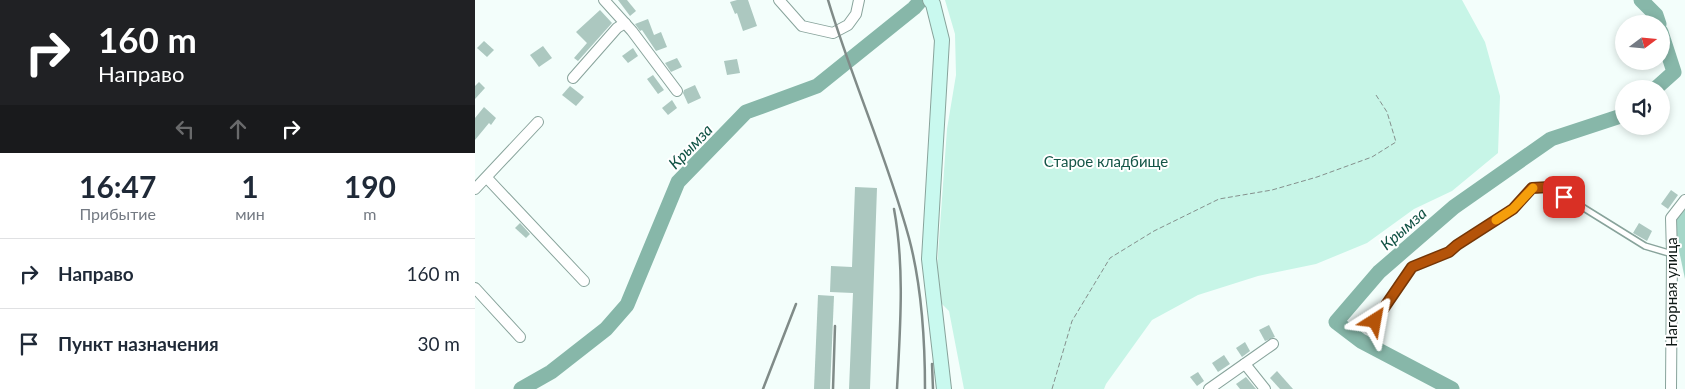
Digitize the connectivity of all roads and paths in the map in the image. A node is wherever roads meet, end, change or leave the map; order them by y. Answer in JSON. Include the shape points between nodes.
{"nodes":[{"id":1,"x":604,"y":0,"type":"edge"},
{"id":2,"x":779,"y":0,"type":"edge"},
{"id":3,"x":859,"y":0,"type":"edge"},
{"id":4,"x":932,"y":2,"type":"edge"},
{"id":5,"x":625,"y":23,"type":"junction"},
{"id":6,"x":573,"y":78,"type":"dead end"},
{"id":7,"x":677,"y":91,"type":"dead end"},
{"id":8,"x":1376,"y":95,"type":"dead end"},
{"id":9,"x":538,"y":122,"type":"dead end"},
{"id":10,"x":487,"y":178,"type":"junction"},
{"id":11,"x":475,"y":189,"type":"edge"},
{"id":12,"x":1685,"y":200,"type":"edge"},
{"id":13,"x":1672,"y":254,"type":"junction"},
{"id":14,"x":584,"y":281,"type":"dead end"},
{"id":15,"x":475,"y":288,"type":"edge"},
{"id":16,"x":1375,"y":321,"type":"dead end"},
{"id":17,"x":520,"y":338,"type":"dead end"},
{"id":18,"x":1273,"y":344,"type":"dead end"},
{"id":19,"x":1245,"y":364,"type":"junction"},
{"id":20,"x":944,"y":389,"type":"edge"},
{"id":21,"x":1052,"y":389,"type":"edge"},
{"id":22,"x":1209,"y":389,"type":"edge"},
{"id":23,"x":1265,"y":389,"type":"edge"},
{"id":24,"x":1671,"y":389,"type":"edge"}],
"edges":[{"from":1,"to":5,"type":"street"},
{"from":2,"to":3,"type":"street","via":[[802,26],[833,33],[848,26],[856,14]]},
{"from":4,"to":20,"type":"street","via":[[942,40],[929,259]]},
{"from":5,"to":6,"type":"street"},
{"from":5,"to":7,"type":"street"},
{"from":8,"to":21,"type":"path","via":[[1387,112],[1396,142],[1372,157],[1272,190],[1219,199],[1154,231],[1110,258],[1072,321]]},
{"from":9,"to":10,"type":"street"},
{"from":10,"to":11,"type":"street"},
{"from":10,"to":14,"type":"street"},
{"from":12,"to":13,"type":"street","name":"Нагорная улица","via":[[1671,218]]},
{"from":13,"to":16,"type":"lane","via":[[1645,246],[1550,187],[1532,188],[1513,209],[1449,252],[1412,267]]},
{"from":13,"to":24,"type":"street","name":"Нагорная улица"},
{"from":15,"to":17,"type":"street"},
{"from":18,"to":19,"type":"street"},
{"from":19,"to":22,"type":"street"},
{"from":19,"to":23,"type":"street"}]}
